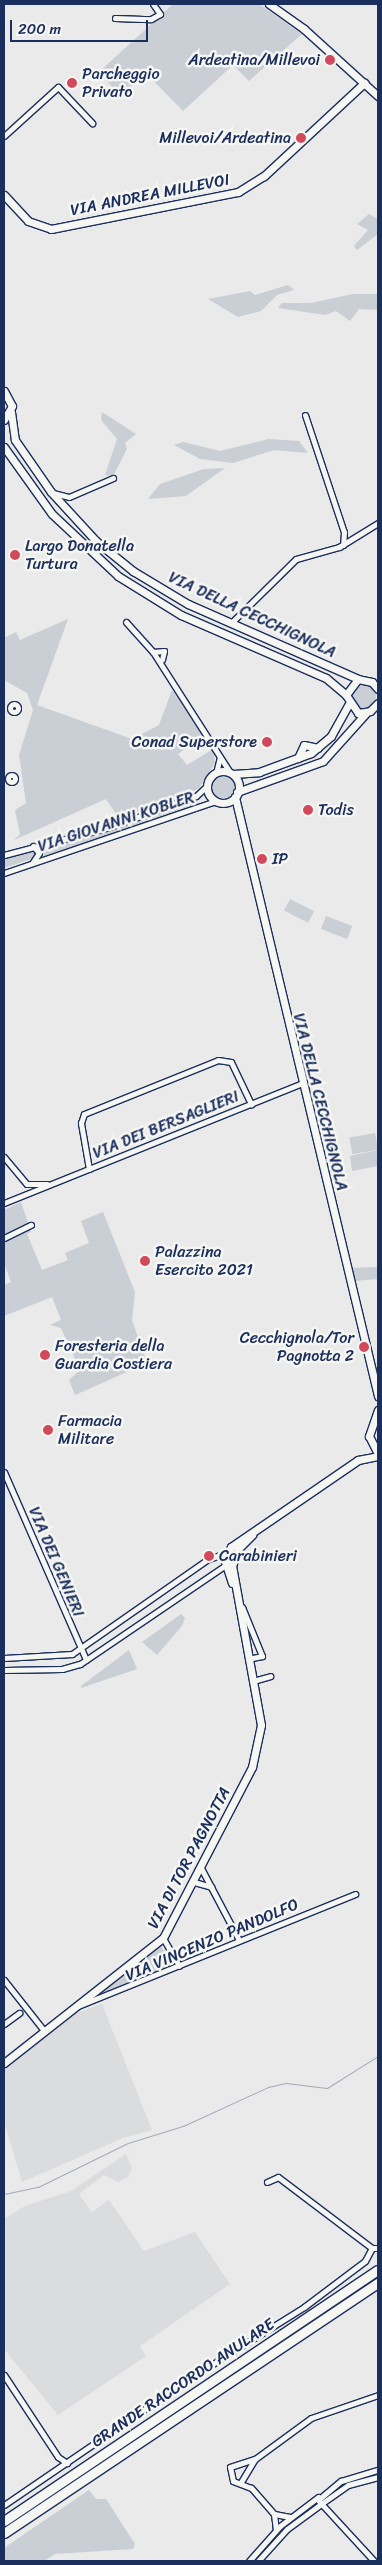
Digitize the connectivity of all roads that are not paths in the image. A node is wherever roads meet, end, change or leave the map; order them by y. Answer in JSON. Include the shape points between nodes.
{"nodes":[{"id":1,"x":153,"y":4,"type":"edge"},
{"id":2,"x":269,"y":4,"type":"edge"},
{"id":3,"x":115,"y":18,"type":"dead end"},
{"id":4,"x":364,"y":83,"type":"junction"},
{"id":5,"x":378,"y":96,"type":"edge"},
{"id":6,"x":92,"y":123,"type":"dead end"},
{"id":7,"x":4,"y":136,"type":"edge"},
{"id":8,"x":4,"y":196,"type":"edge"},
{"id":9,"x":4,"y":391,"type":"edge"},
{"id":10,"x":11,"y":412,"type":"junction"},
{"id":11,"x":305,"y":415,"type":"dead end"},
{"id":12,"x":4,"y":420,"type":"edge"},
{"id":13,"x":4,"y":447,"type":"edge"},
{"id":14,"x":113,"y":478,"type":"dead end"},
{"id":15,"x":51,"y":492,"type":"junction"},
{"id":16,"x":69,"y":497,"type":"junction"},
{"id":17,"x":68,"y":513,"type":"junction"},
{"id":18,"x":378,"y":524,"type":"edge"},
{"id":19,"x":342,"y":546,"type":"junction"},
{"id":20,"x":245,"y":612,"type":"junction"},
{"id":21,"x":126,"y":622,"type":"dead end"},
{"id":22,"x":228,"y":622,"type":"junction"},
{"id":23,"x":244,"y":629,"type":"junction"},
{"id":24,"x":153,"y":652,"type":"junction"},
{"id":25,"x":162,"y":660,"type":"junction"},
{"id":26,"x":358,"y":679,"type":"junction"},
{"id":27,"x":378,"y":690,"type":"edge"},
{"id":28,"x":346,"y":695,"type":"junction"},
{"id":29,"x":378,"y":703,"type":"edge"},
{"id":30,"x":349,"y":704,"type":"junction"},
{"id":31,"x":11,"y":710,"type":"dead end"},
{"id":32,"x":4,"y":713,"type":"edge"},
{"id":33,"x":366,"y":713,"type":"junction"},
{"id":34,"x":220,"y":756,"type":"junction"},
{"id":35,"x":216,"y":773,"type":"junction"},
{"id":36,"x":231,"y":773,"type":"junction"},
{"id":37,"x":208,"y":786,"type":"junction"},
{"id":38,"x":236,"y":795,"type":"junction"},
{"id":39,"x":216,"y":801,"type":"junction"},
{"id":40,"x":224,"y":803,"type":"junction"},
{"id":41,"x":237,"y":813,"type":"junction"},
{"id":42,"x":32,"y":846,"type":"junction"},
{"id":43,"x":4,"y":855,"type":"edge"},
{"id":44,"x":23,"y":866,"type":"junction"},
{"id":45,"x":4,"y":873,"type":"edge"},
{"id":46,"x":302,"y":1083,"type":"junction"},
{"id":47,"x":251,"y":1104,"type":"junction"},
{"id":48,"x":4,"y":1157,"type":"edge"},
{"id":49,"x":89,"y":1169,"type":"junction"},
{"id":50,"x":50,"y":1184,"type":"junction"},
{"id":51,"x":4,"y":1203,"type":"edge"},
{"id":52,"x":31,"y":1225,"type":"dead end"},
{"id":53,"x":4,"y":1238,"type":"edge"},
{"id":54,"x":378,"y":1396,"type":"edge"},
{"id":55,"x":378,"y":1410,"type":"edge"},
{"id":56,"x":377,"y":1419,"type":"edge"},
{"id":57,"x":370,"y":1440,"type":"junction"},
{"id":58,"x":378,"y":1455,"type":"edge"},
{"id":59,"x":358,"y":1460,"type":"junction"},
{"id":60,"x":4,"y":1472,"type":"edge"},
{"id":61,"x":252,"y":1535,"type":"junction"},
{"id":62,"x":229,"y":1550,"type":"junction"},
{"id":63,"x":208,"y":1560,"type":"junction"},
{"id":64,"x":232,"y":1560,"type":"junction"},
{"id":65,"x":226,"y":1569,"type":"junction"},
{"id":66,"x":213,"y":1571,"type":"junction"},
{"id":67,"x":236,"y":1595,"type":"junction"},
{"id":68,"x":81,"y":1649,"type":"junction"},
{"id":69,"x":4,"y":1658,"type":"edge"},
{"id":70,"x":248,"y":1659,"type":"junction"},
{"id":71,"x":86,"y":1660,"type":"junction"},
{"id":72,"x":4,"y":1670,"type":"edge"},
{"id":73,"x":270,"y":1676,"type":"dead end"},
{"id":74,"x":253,"y":1680,"type":"junction"},
{"id":75,"x":201,"y":1868,"type":"junction"},
{"id":76,"x":194,"y":1882,"type":"junction"},
{"id":77,"x":211,"y":1887,"type":"junction"},
{"id":78,"x":355,"y":1894,"type":"dead end"},
{"id":79,"x":162,"y":1938,"type":"junction"},
{"id":80,"x":239,"y":1940,"type":"junction"},
{"id":81,"x":179,"y":1966,"type":"junction"},
{"id":82,"x":4,"y":1980,"type":"edge"},
{"id":83,"x":78,"y":2007,"type":"junction"},
{"id":84,"x":18,"y":2013,"type":"dead end"},
{"id":85,"x":4,"y":2024,"type":"edge"},
{"id":86,"x":45,"y":2032,"type":"junction"},
{"id":87,"x":4,"y":2063,"type":"edge"},
{"id":88,"x":267,"y":2182,"type":"dead end"},
{"id":89,"x":375,"y":2248,"type":"edge"},
{"id":90,"x":378,"y":2270,"type":"edge"},
{"id":91,"x":378,"y":2283,"type":"edge"},
{"id":92,"x":4,"y":2375,"type":"edge"},
{"id":93,"x":378,"y":2395,"type":"edge"},
{"id":94,"x":255,"y":2459,"type":"junction"},
{"id":95,"x":242,"y":2462,"type":"junction"},
{"id":96,"x":67,"y":2463,"type":"junction"},
{"id":97,"x":248,"y":2470,"type":"junction"},
{"id":98,"x":378,"y":2470,"type":"edge"},
{"id":99,"x":378,"y":2477,"type":"edge"},
{"id":100,"x":247,"y":2478,"type":"junction"},
{"id":101,"x":240,"y":2482,"type":"junction"},
{"id":102,"x":251,"y":2488,"type":"junction"},
{"id":103,"x":319,"y":2496,"type":"junction"},
{"id":104,"x":321,"y":2504,"type":"junction"},
{"id":105,"x":4,"y":2505,"type":"edge"},
{"id":106,"x":274,"y":2514,"type":"junction"},
{"id":107,"x":290,"y":2517,"type":"junction"},
{"id":108,"x":4,"y":2521,"type":"edge"},
{"id":109,"x":276,"y":2530,"type":"junction"},
{"id":110,"x":4,"y":2533,"type":"edge"},
{"id":111,"x":255,"y":2554,"type":"junction"},
{"id":112,"x":249,"y":2561,"type":"edge"},
{"id":113,"x":258,"y":2561,"type":"edge"},
{"id":114,"x":377,"y":2561,"type":"edge"}],
"edges":[{"from":1,"to":3,"type":"street","via":[[160,14],[152,19]]},
{"from":2,"to":4,"type":"street"},
{"from":4,"to":5,"type":"street"},
{"from":4,"to":8,"type":"street","name":"VIA ANDREA MILLEVOI","via":[[264,176],[238,192],[51,229],[28,221]]},
{"from":6,"to":7,"type":"street","via":[[58,87]]},
{"from":9,"to":10,"type":"street","name":"VIA DELLA CECCHIGNOLA","via":[[11,400]]},
{"from":10,"to":12,"type":"street"},
{"from":10,"to":15,"type":"street","name":"VIA DELLA CECCHIGNOLA","via":[[15,440]]},
{"from":11,"to":19,"type":"street","via":[[344,532]]},
{"from":13,"to":28,"type":"street","name":"VIA DELLA CECCHIGNOLA","via":[[61,524],[125,581],[181,615],[326,678]]},
{"from":14,"to":16,"type":"street"},
{"from":15,"to":16,"type":"street"},
{"from":15,"to":17,"type":"street","name":"VIA DELLA CECCHIGNOLA"},
{"from":16,"to":17,"type":"street"},
{"from":17,"to":22,"type":"street","name":"VIA DELLA CECCHIGNOLA","via":[[133,571]]},
{"from":18,"to":19,"type":"street"},
{"from":19,"to":20,"type":"street","via":[[296,559]]},
{"from":20,"to":22,"type":"street"},
{"from":20,"to":23,"type":"street","via":[[241,621]]},
{"from":21,"to":24,"type":"street"},
{"from":22,"to":23,"type":"street","name":"VIA DELLA CECCHIGNOLA"},
{"from":23,"to":26,"type":"street","name":"VIA DELLA CECCHIGNOLA"},
{"from":24,"to":25,"type":"street","via":[[154,659]]},
{"from":24,"to":25,"type":"street","via":[[162,649]]},
{"from":25,"to":34,"type":"street"},
{"from":26,"to":27,"type":"street","name":"VIA DELLA CECCHIGNOLA","via":[[372,682]]},
{"from":26,"to":28,"type":"street"},
{"from":28,"to":30,"type":"street"},
{"from":29,"to":33,"type":"street"},
{"from":30,"to":33,"type":"street"},
{"from":30,"to":36,"type":"street","via":[[344,717],[322,745],[284,764],[274,762],[268,769]]},
{"from":31,"to":32,"type":"street"},
{"from":33,"to":38,"type":"street","via":[[323,761]]},
{"from":34,"to":35,"type":"street"},
{"from":34,"to":36,"type":"street"},
{"from":35,"to":36,"type":"street"},
{"from":35,"to":37,"type":"street"},
{"from":36,"to":38,"type":"street"},
{"from":37,"to":39,"type":"street"},
{"from":37,"to":42,"type":"street","name":"VIA GIOVANNI KOBLER","via":[[196,796],[126,821]]},
{"from":38,"to":40,"type":"street"},
{"from":38,"to":41,"type":"street","name":"VIA DELLA CECCHIGNOLA"},
{"from":39,"to":40,"type":"street"},
{"from":39,"to":44,"type":"street","name":"VIA GIOVANNI KOBLER"},
{"from":40,"to":41,"type":"street"},
{"from":41,"to":46,"type":"street","name":"VIA DELLA CECCHIGNOLA"},
{"from":42,"to":43,"type":"street","name":"VIA GIOVANNI KOBLER"},
{"from":42,"to":44,"type":"street","name":"VIA GIOVANNI KOBLER","via":[[39,856]]},
{"from":44,"to":45,"type":"street","name":"VIA GIOVANNI KOBLER"},
{"from":46,"to":47,"type":"street","name":"VIA DEI BERSAGLIERI"},
{"from":46,"to":54,"type":"street","name":"VIA DELLA CECCHIGNOLA"},
{"from":47,"to":49,"type":"street","name":"VIA DEI BERSAGLIERI"},
{"from":47,"to":49,"type":"street","name":"VIA DEI BERSAGLIERI","via":[[229,1059],[84,1114],[81,1123]]},
{"from":48,"to":50,"type":"street","name":"VIA DEI BERSAGLIERI","via":[[27,1184]]},
{"from":49,"to":50,"type":"street","name":"VIA DEI BERSAGLIERI"},
{"from":50,"to":51,"type":"street","name":"VIA DEI BERSAGLIERI"},
{"from":52,"to":53,"type":"street"},
{"from":55,"to":56,"type":"street"},
{"from":56,"to":57,"type":"street"},
{"from":57,"to":58,"type":"street"},
{"from":57,"to":59,"type":"street"},
{"from":58,"to":59,"type":"street"},
{"from":59,"to":61,"type":"street"},
{"from":60,"to":68,"type":"street","name":"VIA DEI GENIERI"},
{"from":61,"to":62,"type":"street"},
{"from":61,"to":64,"type":"street"},
{"from":62,"to":63,"type":"street"},
{"from":62,"to":64,"type":"street"},
{"from":62,"to":65,"type":"street"},
{"from":63,"to":66,"type":"street"},
{"from":63,"to":68,"type":"street"},
{"from":64,"to":65,"type":"street"},
{"from":64,"to":67,"type":"street","name":"VIA DI TOR PAGNOTTA"},
{"from":65,"to":66,"type":"street"},
{"from":65,"to":67,"type":"street","name":"VIA DI TOR PAGNOTTA"},
{"from":66,"to":71,"type":"street"},
{"from":67,"to":70,"type":"street","name":"VIA DI TOR PAGNOTTA"},
{"from":67,"to":70,"type":"street","via":[[262,1656]]},
{"from":68,"to":69,"type":"street","via":[[59,1657]]},
{"from":68,"to":71,"type":"street","name":"VIA DEI GENIERI"},
{"from":70,"to":74,"type":"street","name":"VIA DI TOR PAGNOTTA"},
{"from":71,"to":72,"type":"street","via":[[65,1668]]},
{"from":73,"to":74,"type":"street"},
{"from":74,"to":75,"type":"street","name":"VIA DI TOR PAGNOTTA","via":[[261,1725],[260,1749]]},
{"from":75,"to":76,"type":"street","name":"VIA DI TOR PAGNOTTA"},
{"from":75,"to":77,"type":"street"},
{"from":76,"to":77,"type":"street"},
{"from":76,"to":79,"type":"street","name":"VIA DI TOR PAGNOTTA"},
{"from":77,"to":80,"type":"street"},
{"from":78,"to":80,"type":"street","name":"VIA VINCENZO PANDOLFO"},
{"from":79,"to":81,"type":"street"},
{"from":79,"to":83,"type":"street","name":"VIA DI TOR PAGNOTTA"},
{"from":80,"to":81,"type":"street","name":"VIA VINCENZO PANDOLFO"},
{"from":81,"to":83,"type":"street","name":"VIA VINCENZO PANDOLFO"},
{"from":82,"to":86,"type":"street"},
{"from":83,"to":86,"type":"street","name":"VIA DI TOR PAGNOTTA"},
{"from":84,"to":85,"type":"street"},
{"from":86,"to":87,"type":"street","name":"VIA DI TOR PAGNOTTA"},
{"from":88,"to":89,"type":"street","via":[[278,2177]]},
{"from":89,"to":96,"type":"street","via":[[365,2260],[304,2307]]},
{"from":90,"to":108,"type":"highway","name":"GRANDE RACCORDO ANULARE"},
{"from":91,"to":110,"type":"highway","name":"GRANDE RACCORDO ANULARE"},
{"from":92,"to":96,"type":"street"},
{"from":93,"to":94,"type":"street","via":[[311,2418]]},
{"from":94,"to":95,"type":"street"},
{"from":94,"to":97,"type":"street"},
{"from":95,"to":97,"type":"street"},
{"from":95,"to":101,"type":"street","via":[[228,2471],[230,2478]]},
{"from":96,"to":105,"type":"street"},
{"from":97,"to":100,"type":"street"},
{"from":98,"to":103,"type":"street","via":[[349,2477]]},
{"from":99,"to":104,"type":"street","via":[[348,2485]]},
{"from":100,"to":101,"type":"street"},
{"from":100,"to":102,"type":"street"},
{"from":101,"to":102,"type":"street"},
{"from":102,"to":106,"type":"street"},
{"from":103,"to":104,"type":"street"},
{"from":103,"to":107,"type":"street"},
{"from":104,"to":113,"type":"street","via":[[287,2529]]},
{"from":104,"to":114,"type":"street"},
{"from":106,"to":107,"type":"street"},
{"from":106,"to":109,"type":"street"},
{"from":107,"to":109,"type":"street"},
{"from":109,"to":111,"type":"street"},
{"from":111,"to":112,"type":"street"},
{"from":111,"to":113,"type":"street"}]}
